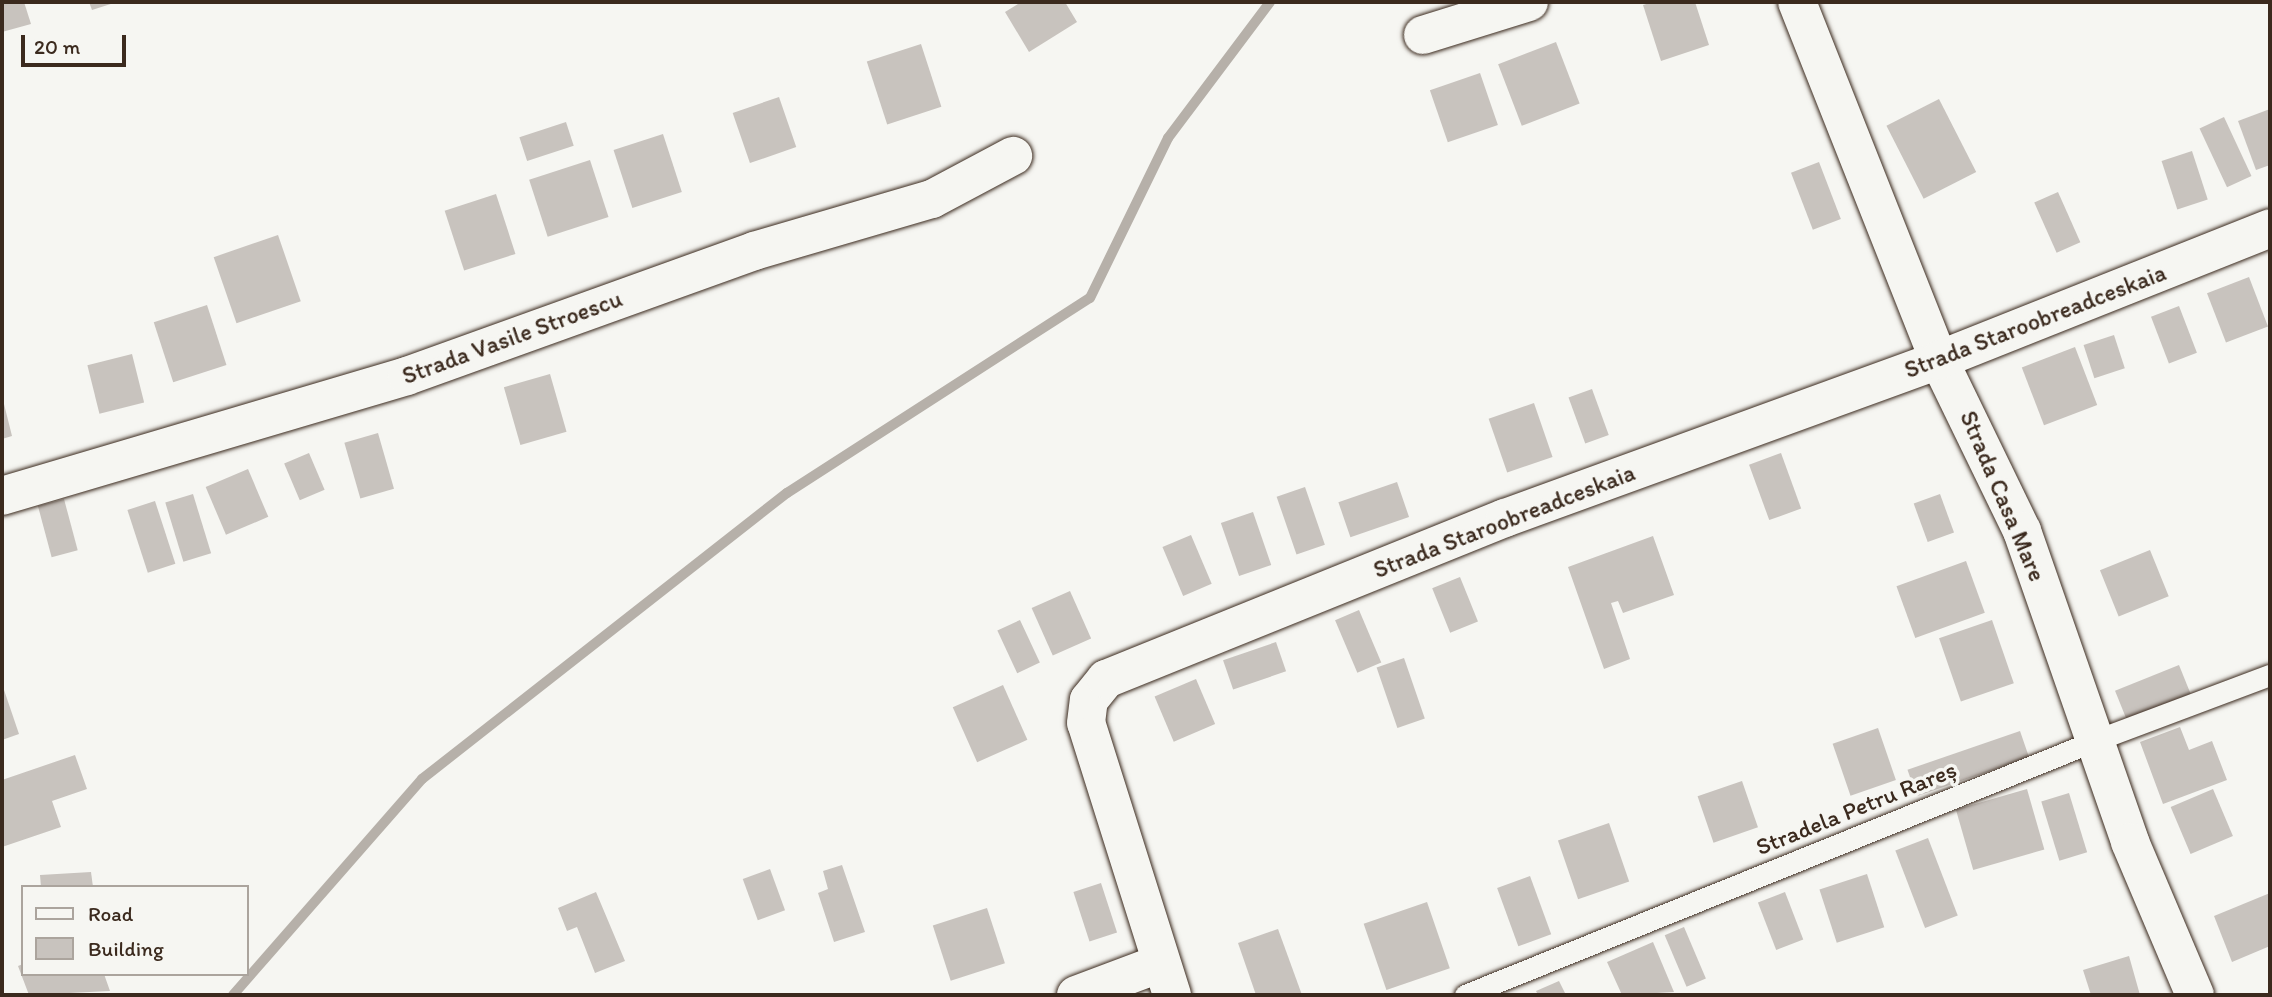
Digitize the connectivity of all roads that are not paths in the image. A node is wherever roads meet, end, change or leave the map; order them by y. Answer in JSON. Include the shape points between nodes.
{"nodes":[{"id":1,"x":1529,"y":2,"type":"edge"},
{"id":2,"x":1797,"y":2,"type":"edge"},
{"id":3,"x":1423,"y":35,"type":"dead end"},
{"id":4,"x":1013,"y":156,"type":"dead end"},
{"id":5,"x":2270,"y":228,"type":"edge"},
{"id":6,"x":1939,"y":360,"type":"junction"},
{"id":7,"x":2,"y":496,"type":"edge"},
{"id":8,"x":2270,"y":675,"type":"edge"},
{"id":9,"x":2094,"y":741,"type":"junction"},
{"id":10,"x":1166,"y":979,"type":"edge"},
{"id":11,"x":1076,"y":995,"type":"edge"},
{"id":12,"x":1465,"y":995,"type":"edge"},
{"id":13,"x":2195,"y":995,"type":"edge"}],
"edges":[{"from":1,"to":3,"type":"street"},
{"from":2,"to":6,"type":"street","name":"Strada Casa Mare"},
{"from":4,"to":7,"type":"street","name":"Strada Vasile Stroescu","via":[[932,199],[754,251],[407,376]]},
{"from":5,"to":6,"type":"street","name":"Strada Staroobreadceskaia"},
{"from":6,"to":9,"type":"street","name":"Strada Casa Mare","via":[[2022,531]]},
{"from":6,"to":10,"type":"street","name":"Strada Staroobreadceskaia","via":[[1505,518],[1106,679],[1089,700],[1086,723]]},
{"from":8,"to":9,"type":"lane","name":"Stradela Petru Rareș"},
{"from":9,"to":12,"type":"lane","name":"Stradela Petru Rareș"},
{"from":9,"to":13,"type":"street","name":"Strada Casa Mare"},
{"from":10,"to":11,"type":"street","name":"Strada Staroobreadceskaia"}]}
